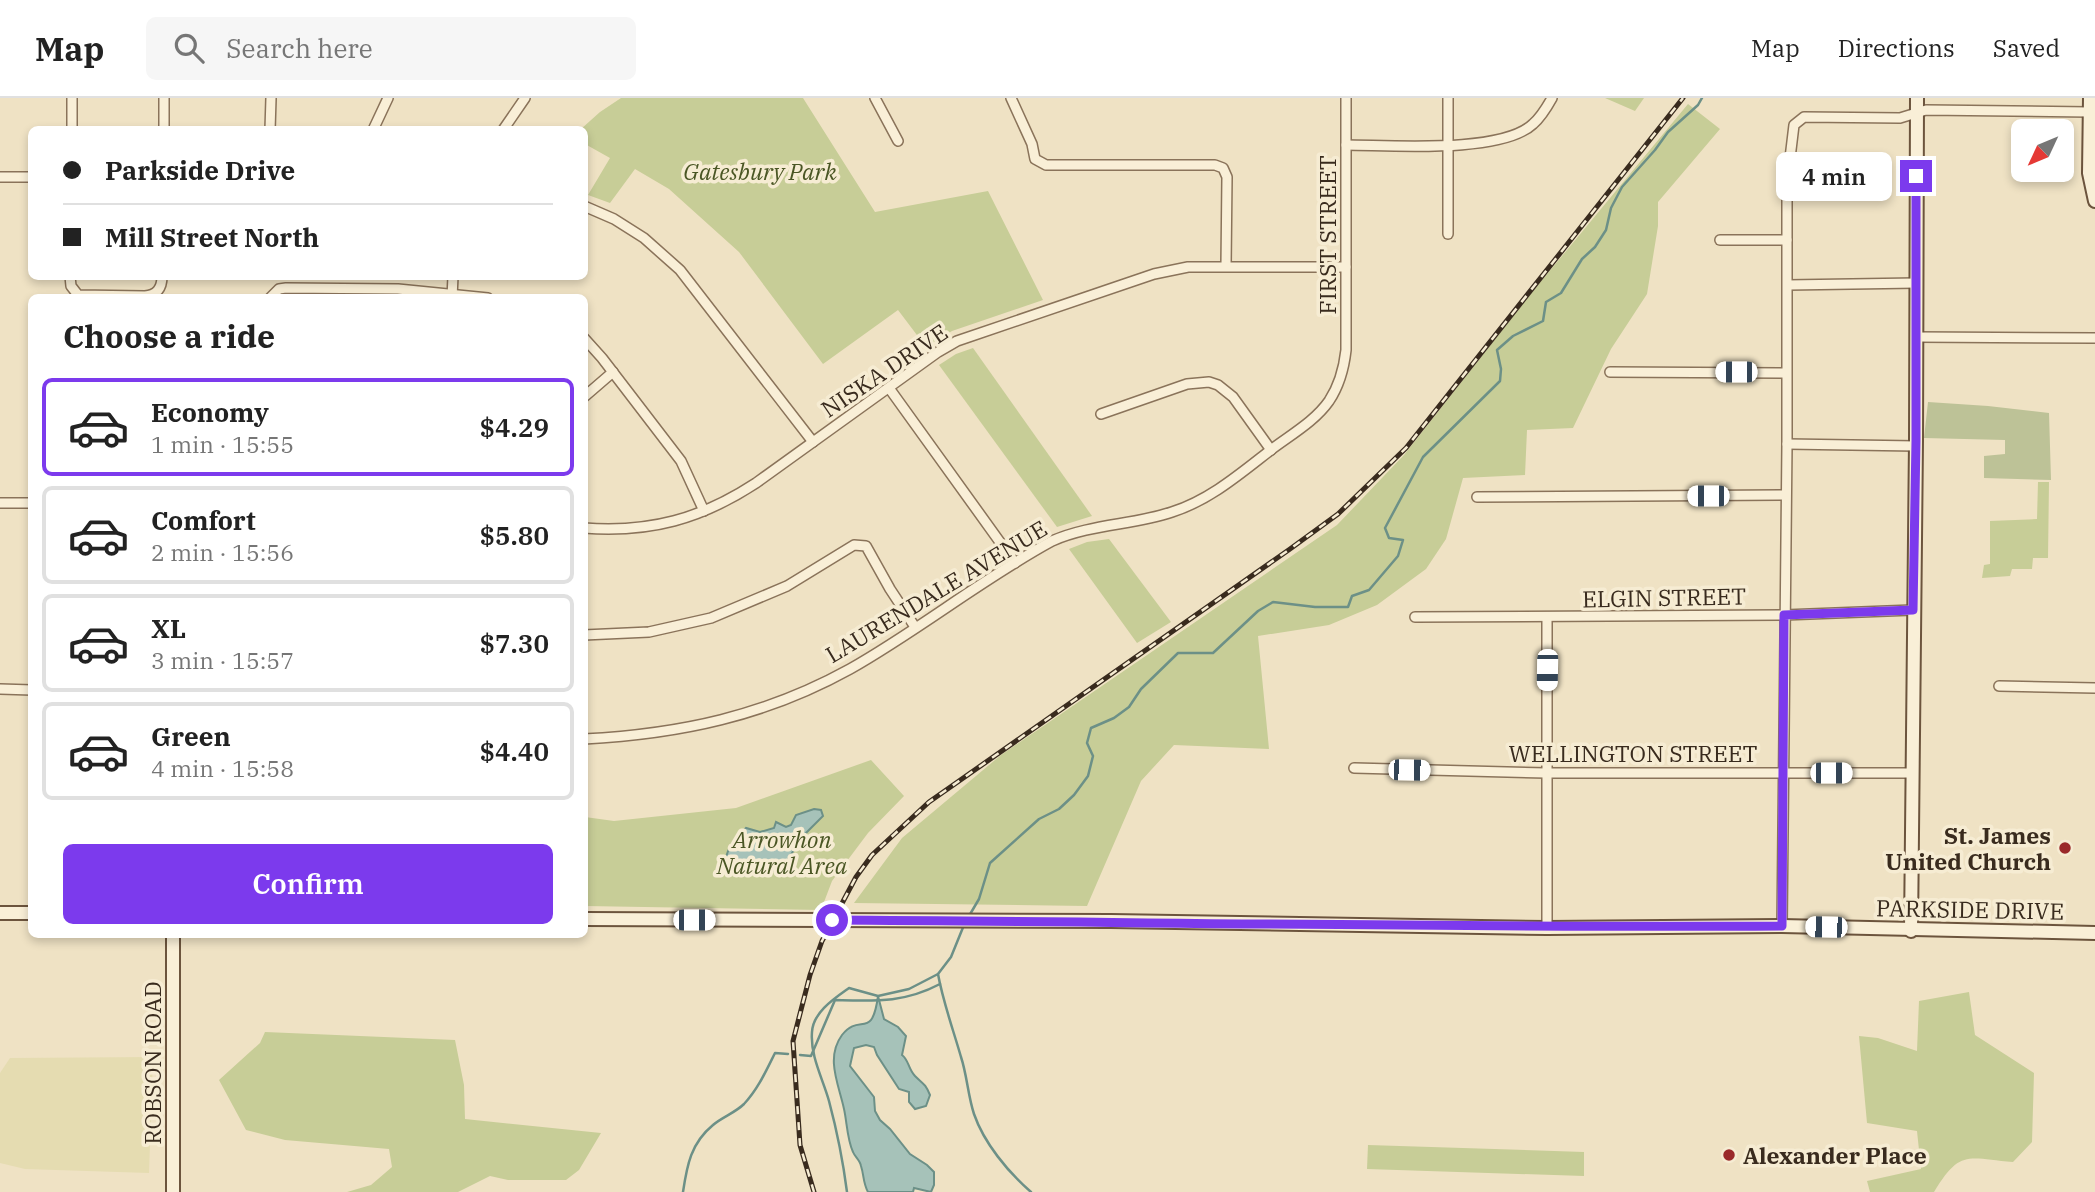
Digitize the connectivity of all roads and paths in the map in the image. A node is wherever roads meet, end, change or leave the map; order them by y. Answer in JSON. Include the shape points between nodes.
{"nodes":[{"id":1,"x":72,"y":98,"type":"edge"},
{"id":2,"x":164,"y":98,"type":"edge"},
{"id":3,"x":271,"y":98,"type":"edge"},
{"id":4,"x":388,"y":98,"type":"edge"},
{"id":5,"x":525,"y":98,"type":"edge"},
{"id":6,"x":876,"y":98,"type":"edge"},
{"id":7,"x":1011,"y":98,"type":"edge"},
{"id":8,"x":1346,"y":98,"type":"edge"},
{"id":9,"x":1448,"y":98,"type":"edge"},
{"id":10,"x":1552,"y":98,"type":"edge"},
{"id":11,"x":1917,"y":98,"type":"edge"},
{"id":12,"x":2090,"y":98,"type":"edge"},
{"id":13,"x":2090,"y":112,"type":"junction"},
{"id":14,"x":1916,"y":114,"type":"junction"},
{"id":15,"x":72,"y":126,"type":"edge"},
{"id":16,"x":164,"y":126,"type":"edge"},
{"id":17,"x":270,"y":126,"type":"edge"},
{"id":18,"x":375,"y":126,"type":"edge"},
{"id":19,"x":506,"y":126,"type":"edge"},
{"id":20,"x":898,"y":141,"type":"dead end"},
{"id":21,"x":1448,"y":144,"type":"junction"},
{"id":22,"x":1346,"y":145,"type":"junction"},
{"id":23,"x":2092,"y":155,"type":"edge"},
{"id":24,"x":0,"y":177,"type":"edge"},
{"id":25,"x":28,"y":177,"type":"edge"},
{"id":26,"x":2095,"y":201,"type":"edge"},
{"id":27,"x":588,"y":208,"type":"edge"},
{"id":28,"x":1448,"y":234,"type":"dead end"},
{"id":29,"x":1720,"y":240,"type":"dead end"},
{"id":30,"x":1787,"y":240,"type":"junction"},
{"id":31,"x":1226,"y":266,"type":"junction"},
{"id":32,"x":1346,"y":267,"type":"junction"},
{"id":33,"x":1916,"y":283,"type":"junction"},
{"id":34,"x":1788,"y":285,"type":"junction"},
{"id":35,"x":274,"y":294,"type":"edge"},
{"id":36,"x":441,"y":294,"type":"edge"},
{"id":37,"x":1917,"y":337,"type":"junction"},
{"id":38,"x":2095,"y":338,"type":"edge"},
{"id":39,"x":588,"y":343,"type":"edge"},
{"id":40,"x":613,"y":372,"type":"junction"},
{"id":41,"x":1342,"y":372,"type":"joint"},
{"id":42,"x":1610,"y":372,"type":"dead end"},
{"id":43,"x":1786,"y":373,"type":"junction"},
{"id":44,"x":889,"y":387,"type":"junction"},
{"id":45,"x":588,"y":394,"type":"edge"},
{"id":46,"x":1101,"y":414,"type":"dead end"},
{"id":47,"x":813,"y":442,"type":"junction"},
{"id":48,"x":1787,"y":444,"type":"junction"},
{"id":49,"x":1916,"y":446,"type":"junction"},
{"id":50,"x":1271,"y":450,"type":"junction"},
{"id":51,"x":1785,"y":495,"type":"junction"},
{"id":52,"x":1477,"y":497,"type":"dead end"},
{"id":53,"x":0,"y":503,"type":"edge"},
{"id":54,"x":28,"y":503,"type":"edge"},
{"id":55,"x":704,"y":510,"type":"junction"},
{"id":56,"x":588,"y":528,"type":"edge"},
{"id":57,"x":1015,"y":563,"type":"junction"},
{"id":58,"x":1913,"y":610,"type":"junction"},
{"id":59,"x":1784,"y":615,"type":"junction"},
{"id":60,"x":1415,"y":617,"type":"dead end"},
{"id":61,"x":1547,"y":618,"type":"junction"},
{"id":62,"x":915,"y":627,"type":"junction"},
{"id":63,"x":588,"y":635,"type":"edge"},
{"id":64,"x":1999,"y":686,"type":"dead end"},
{"id":65,"x":2095,"y":688,"type":"edge"},
{"id":66,"x":0,"y":689,"type":"edge"},
{"id":67,"x":28,"y":690,"type":"edge"},
{"id":68,"x":588,"y":739,"type":"edge"},
{"id":69,"x":1354,"y":768,"type":"dead end"},
{"id":70,"x":1546,"y":773,"type":"junction"},
{"id":71,"x":1783,"y":773,"type":"junction"},
{"id":72,"x":1912,"y":773,"type":"junction"},
{"id":73,"x":0,"y":913,"type":"edge"},
{"id":74,"x":28,"y":913,"type":"edge"},
{"id":75,"x":588,"y":919,"type":"edge"},
{"id":76,"x":1782,"y":926,"type":"junction"},
{"id":77,"x":1547,"y":928,"type":"junction"},
{"id":78,"x":1911,"y":931,"type":"junction"},
{"id":79,"x":2095,"y":933,"type":"edge"},
{"id":80,"x":173,"y":938,"type":"edge"},
{"id":81,"x":173,"y":1192,"type":"edge"}],
"edges":[{"from":1,"to":15,"type":"street"},
{"from":2,"to":16,"type":"street"},
{"from":3,"to":17,"type":"street"},
{"from":4,"to":18,"type":"street"},
{"from":5,"to":19,"type":"street"},
{"from":6,"to":20,"type":"street"},
{"from":7,"to":31,"type":"street","via":[[1035,159],[1046,166],[1223,168],[1227,177]]},
{"from":8,"to":22,"type":"street","name":"FIRST STREET"},
{"from":9,"to":21,"type":"street"},
{"from":10,"to":21,"type":"street","via":[[1532,126],[1504,139]]},
{"from":11,"to":14,"type":"main road"},
{"from":12,"to":13,"type":"main road"},
{"from":13,"to":14,"type":"street","via":[[1926,110]]},
{"from":13,"to":23,"type":"main road"},
{"from":14,"to":30,"type":"street","via":[[1900,118],[1804,117],[1794,125]]},
{"from":14,"to":33,"type":"main road"},
{"from":21,"to":22,"type":"street"},
{"from":21,"to":28,"type":"street"},
{"from":22,"to":32,"type":"street","name":"FIRST STREET"},
{"from":23,"to":26,"type":"main road","via":[[2089,173]]},
{"from":24,"to":25,"type":"street"},
{"from":27,"to":47,"type":"street","via":[[645,238],[680,270]]},
{"from":29,"to":30,"type":"street"},
{"from":30,"to":34,"type":"street"},
{"from":31,"to":32,"type":"street","name":"NISKA DRIVE"},
{"from":31,"to":44,"type":"street","name":"NISKA DRIVE","via":[[1154,274],[957,341]]},
{"from":32,"to":41,"type":"street","name":"FIRST STREET"},
{"from":33,"to":34,"type":"street"},
{"from":33,"to":37,"type":"main road"},
{"from":34,"to":43,"type":"street"},
{"from":35,"to":36,"type":"street","via":[[286,288]]},
{"from":37,"to":38,"type":"street"},
{"from":37,"to":49,"type":"main road"},
{"from":39,"to":40,"type":"street"},
{"from":40,"to":45,"type":"street"},
{"from":40,"to":55,"type":"street","via":[[681,461]]},
{"from":41,"to":50,"type":"street","name":"LAURENDALE AVENUE","via":[[1323,409]]},
{"from":42,"to":43,"type":"street"},
{"from":43,"to":48,"type":"street"},
{"from":44,"to":47,"type":"street","name":"NISKA DRIVE"},
{"from":44,"to":57,"type":"street"},
{"from":46,"to":50,"type":"street","via":[[1187,384],[1209,382],[1233,397]]},
{"from":47,"to":55,"type":"street","name":"NISKA DRIVE","via":[[741,493]]},
{"from":48,"to":49,"type":"street"},
{"from":48,"to":51,"type":"street"},
{"from":49,"to":58,"type":"main road"},
{"from":50,"to":57,"type":"street","name":"LAURENDALE AVENUE","via":[[1211,494],[1183,508],[1073,532]]},
{"from":51,"to":52,"type":"street"},
{"from":51,"to":59,"type":"street"},
{"from":53,"to":54,"type":"street"},
{"from":55,"to":56,"type":"street","name":"NISKA DRIVE","via":[[650,528]]},
{"from":57,"to":62,"type":"street","name":"LAURENDALE AVENUE"},
{"from":58,"to":59,"type":"street","name":"ELGIN STREET"},
{"from":58,"to":72,"type":"main road"},
{"from":59,"to":61,"type":"street","name":"ELGIN STREET"},
{"from":59,"to":71,"type":"street"},
{"from":60,"to":61,"type":"street","name":"ELGIN STREET"},
{"from":61,"to":70,"type":"street"},
{"from":62,"to":63,"type":"street","via":[[866,546],[854,545],[787,586],[711,618],[649,632]]},
{"from":62,"to":68,"type":"street","name":"LAURENDALE AVENUE","via":[[849,669],[753,713],[684,729]]},
{"from":64,"to":65,"type":"street"},
{"from":66,"to":67,"type":"street"},
{"from":69,"to":70,"type":"street","name":"WELLINGTON STREET"},
{"from":70,"to":71,"type":"street","name":"WELLINGTON STREET"},
{"from":70,"to":77,"type":"street"},
{"from":71,"to":72,"type":"street","name":"WELLINGTON STREET"},
{"from":71,"to":76,"type":"street"},
{"from":72,"to":78,"type":"main road"},
{"from":73,"to":74,"type":"main road"},
{"from":75,"to":77,"type":"main road","name":"PARKSIDE DRIVE"},
{"from":76,"to":77,"type":"main road","name":"PARKSIDE DRIVE"},
{"from":76,"to":78,"type":"main road","name":"PARKSIDE DRIVE"},
{"from":78,"to":79,"type":"main road","name":"PARKSIDE DRIVE"},
{"from":80,"to":81,"type":"main road","name":"ROBSON ROAD"}]}
